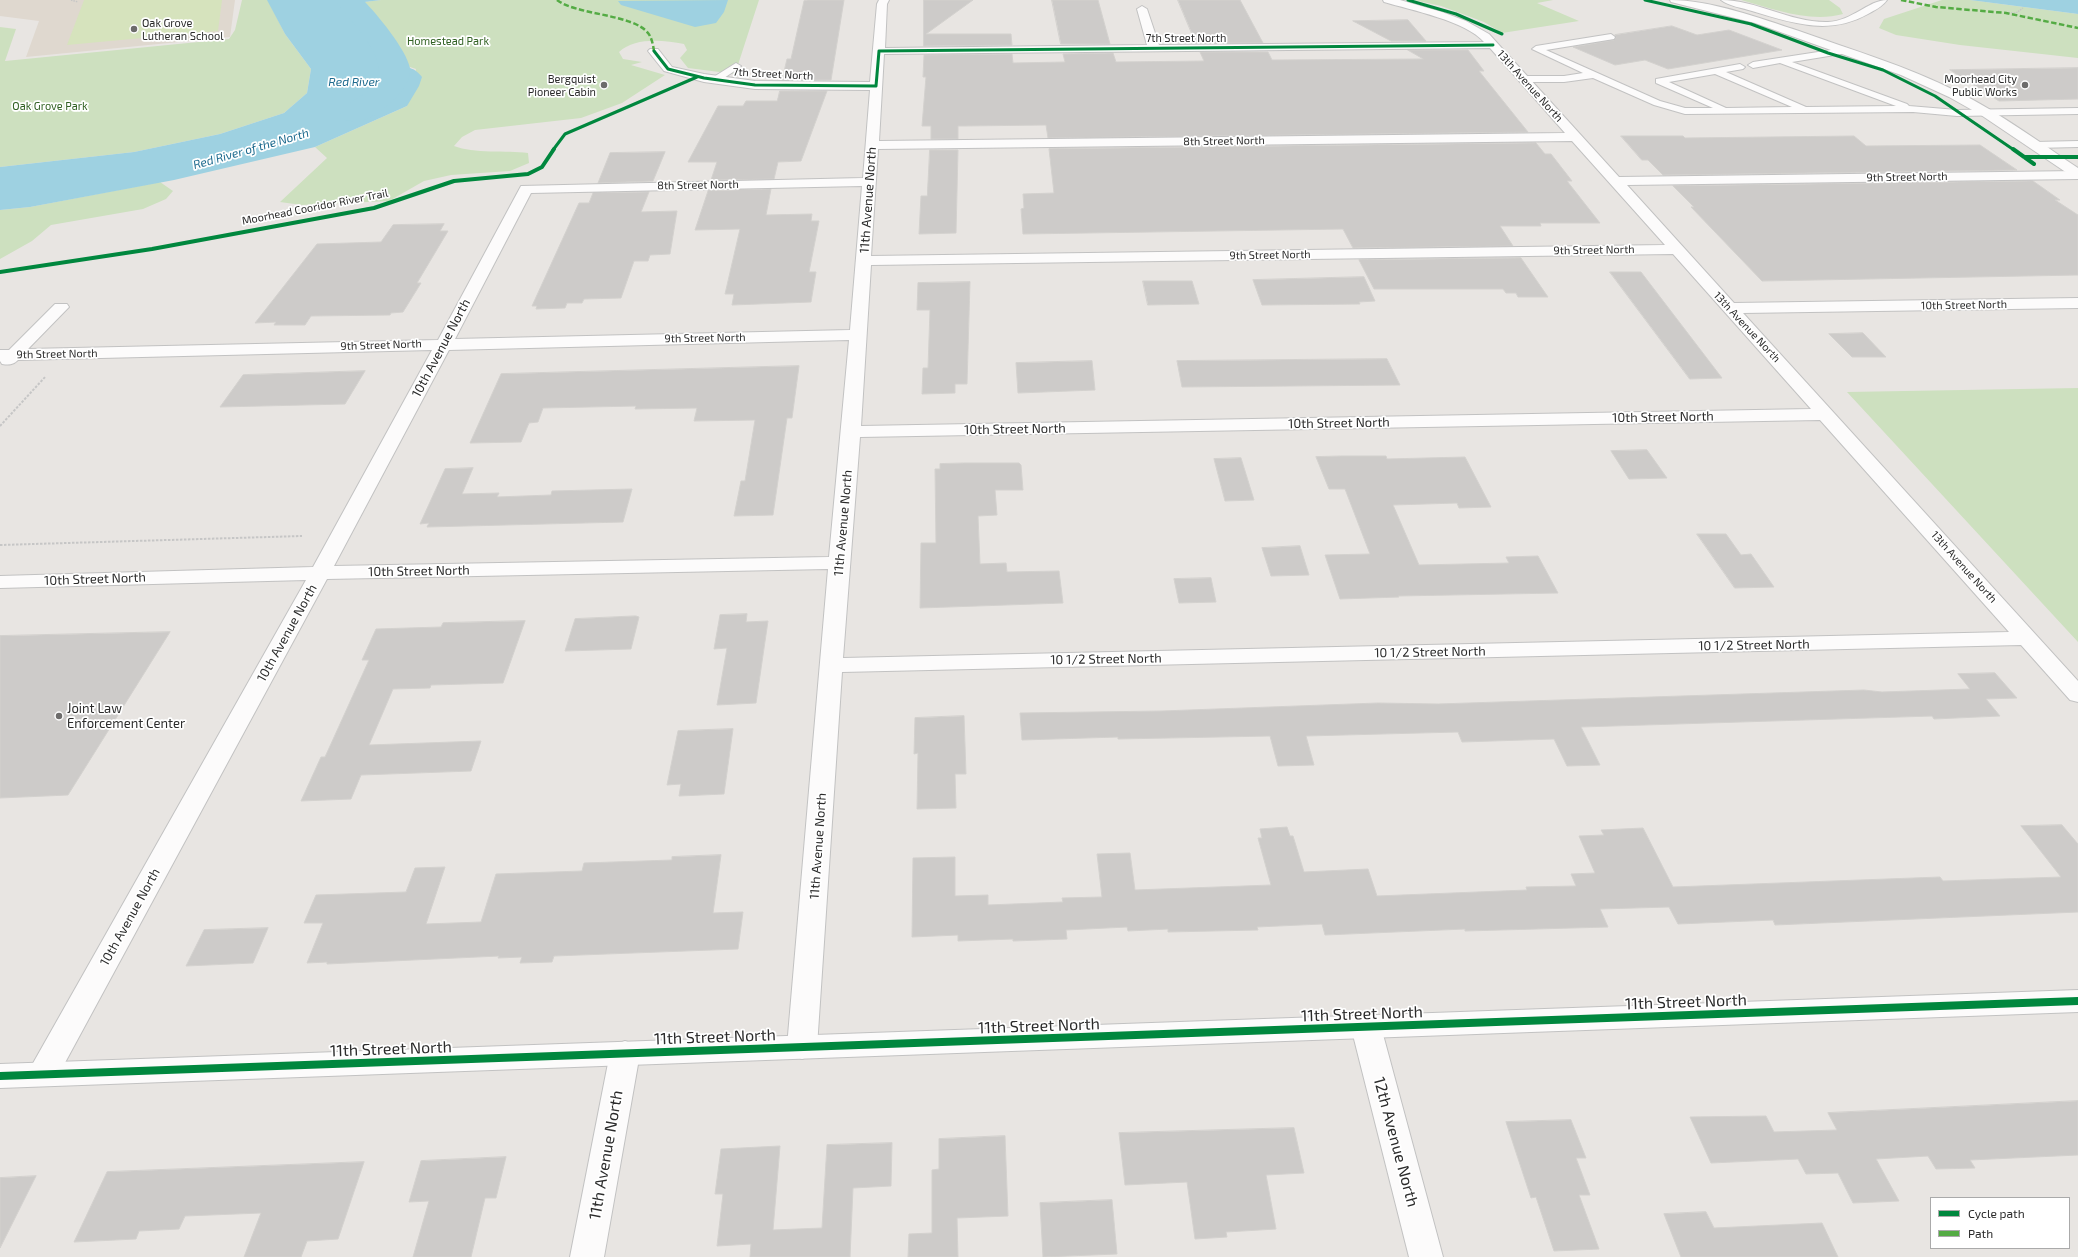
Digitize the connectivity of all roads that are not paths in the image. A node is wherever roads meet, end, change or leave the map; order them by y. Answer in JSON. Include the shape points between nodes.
{"nodes":[{"id":1,"x":884,"y":0,"type":"edge"},
{"id":2,"x":1388,"y":0,"type":"edge"},
{"id":3,"x":1674,"y":0,"type":"edge"},
{"id":4,"x":1725,"y":0,"type":"edge"},
{"id":5,"x":1883,"y":0,"type":"edge"},
{"id":6,"x":1142,"y":9,"type":"dead end"},
{"id":7,"x":1611,"y":37,"type":"dead end"},
{"id":8,"x":1493,"y":45,"type":"junction"},
{"id":9,"x":1154,"y":48,"type":"junction"},
{"id":10,"x":654,"y":51,"type":"dead end"},
{"id":11,"x":879,"y":51,"type":"junction"},
{"id":12,"x":1844,"y":51,"type":"junction"},
{"id":13,"x":1782,"y":60,"type":"junction"},
{"id":14,"x":1753,"y":65,"type":"dead end"},
{"id":15,"x":736,"y":66,"type":"dead end"},
{"id":16,"x":1740,"y":67,"type":"dead end"},
{"id":17,"x":1716,"y":71,"type":"junction"},
{"id":18,"x":1592,"y":75,"type":"junction"},
{"id":19,"x":1524,"y":79,"type":"junction"},
{"id":20,"x":715,"y":80,"type":"junction"},
{"id":21,"x":876,"y":86,"type":"junction"},
{"id":22,"x":1913,"y":109,"type":"junction"},
{"id":23,"x":1808,"y":110,"type":"junction"},
{"id":24,"x":1727,"y":111,"type":"junction"},
{"id":25,"x":2078,"y":111,"type":"edge"},
{"id":26,"x":1985,"y":112,"type":"junction"},
{"id":27,"x":1576,"y":137,"type":"junction"},
{"id":28,"x":2078,"y":144,"type":"edge"},
{"id":29,"x":872,"y":145,"type":"junction"},
{"id":30,"x":2035,"y":145,"type":"junction"},
{"id":31,"x":2078,"y":174,"type":"edge"},
{"id":32,"x":1616,"y":181,"type":"junction"},
{"id":33,"x":870,"y":182,"type":"junction"},
{"id":34,"x":526,"y":189,"type":"joint"},
{"id":35,"x":1675,"y":249,"type":"junction"},
{"id":36,"x":864,"y":261,"type":"junction"},
{"id":37,"x":2078,"y":303,"type":"edge"},
{"id":38,"x":61,"y":307,"type":"dead end"},
{"id":39,"x":1729,"y":308,"type":"junction"},
{"id":40,"x":857,"y":335,"type":"junction"},
{"id":41,"x":444,"y":344,"type":"junction"},
{"id":42,"x":6,"y":355,"type":"edge"},
{"id":43,"x":0,"y":368,"type":"edge"},
{"id":44,"x":1827,"y":414,"type":"junction"},
{"id":45,"x":851,"y":432,"type":"junction"},
{"id":46,"x":838,"y":563,"type":"junction"},
{"id":47,"x":320,"y":573,"type":"junction"},
{"id":48,"x":0,"y":582,"type":"edge"},
{"id":49,"x":2027,"y":638,"type":"junction"},
{"id":50,"x":832,"y":665,"type":"junction"},
{"id":51,"x":2078,"y":695,"type":"edge"},
{"id":52,"x":2078,"y":1001,"type":"edge"},
{"id":53,"x":1366,"y":1027,"type":"junction"},
{"id":54,"x":802,"y":1047,"type":"junction"},
{"id":55,"x":625,"y":1054,"type":"junction"},
{"id":56,"x":43,"y":1074,"type":"junction"},
{"id":57,"x":0,"y":1076,"type":"edge"},
{"id":58,"x":587,"y":1257,"type":"edge"},
{"id":59,"x":1426,"y":1257,"type":"edge"}],
"edges":[{"from":1,"to":11,"type":"street","name":"11th Avenue North"},
{"from":2,"to":8,"type":"street","name":"13th Avenue North","via":[[1444,16],[1474,28]]},
{"from":3,"to":12,"type":"street","via":[[1759,21]]},
{"from":4,"to":5,"type":"lane","via":[[1798,20],[1824,24],[1843,22],[1880,4]]},
{"from":6,"to":9,"type":"street"},
{"from":7,"to":18,"type":"lane","via":[[1536,49]]},
{"from":8,"to":9,"type":"street","name":"7th Street North"},
{"from":8,"to":19,"type":"street","name":"13th Avenue North"},
{"from":9,"to":11,"type":"street","name":"7th Street North"},
{"from":10,"to":20,"type":"street","name":"7th Street North","via":[[668,69]]},
{"from":11,"to":21,"type":"street","name":"11th Avenue North"},
{"from":12,"to":13,"type":"lane"},
{"from":12,"to":26,"type":"street","via":[[1905,72]]},
{"from":13,"to":14,"type":"lane"},
{"from":13,"to":22,"type":"lane"},
{"from":15,"to":20,"type":"lane"},
{"from":16,"to":17,"type":"lane"},
{"from":17,"to":23,"type":"lane"},
{"from":17,"to":24,"type":"lane","via":[[1659,81]]},
{"from":18,"to":19,"type":"lane","via":[[1564,79]]},
{"from":18,"to":24,"type":"lane","via":[[1668,107],[1690,111]]},
{"from":19,"to":27,"type":"street","name":"13th Avenue North"},
{"from":20,"to":21,"type":"street","name":"7th Street North","via":[[755,85]]},
{"from":21,"to":29,"type":"street","name":"11th Avenue North"},
{"from":22,"to":23,"type":"lane"},
{"from":22,"to":26,"type":"lane"},
{"from":23,"to":24,"type":"lane"},
{"from":25,"to":26,"type":"lane"},
{"from":26,"to":30,"type":"street"},
{"from":27,"to":29,"type":"street","name":"8th Street North"},
{"from":27,"to":32,"type":"street","name":"13th Avenue North"},
{"from":28,"to":30,"type":"lane"},
{"from":29,"to":33,"type":"street","name":"11th Avenue North"},
{"from":30,"to":31,"type":"street"},
{"from":31,"to":32,"type":"street","name":"9th Street North"},
{"from":32,"to":35,"type":"street","name":"13th Avenue North"},
{"from":33,"to":34,"type":"street","name":"8th Street North"},
{"from":33,"to":36,"type":"street","name":"11th Avenue North"},
{"from":34,"to":41,"type":"street","name":"10th Avenue North"},
{"from":35,"to":36,"type":"street","name":"9th Street North"},
{"from":35,"to":39,"type":"street","name":"13th Avenue North"},
{"from":36,"to":40,"type":"street","name":"11th Avenue North"},
{"from":37,"to":39,"type":"street","name":"10th Street North"},
{"from":38,"to":42,"type":"street"},
{"from":39,"to":44,"type":"street","name":"13th Avenue North"},
{"from":40,"to":41,"type":"street","name":"9th Street North"},
{"from":40,"to":45,"type":"street","name":"11th Avenue North"},
{"from":41,"to":42,"type":"street","name":"9th Street North"},
{"from":41,"to":47,"type":"street","name":"10th Avenue North"},
{"from":42,"to":43,"type":"street"},
{"from":44,"to":45,"type":"street","name":"10th Street North"},
{"from":44,"to":49,"type":"street","name":"13th Avenue North"},
{"from":45,"to":46,"type":"street","name":"11th Avenue North"},
{"from":46,"to":47,"type":"street","name":"10th Street North"},
{"from":46,"to":50,"type":"street","name":"11th Avenue North"},
{"from":47,"to":48,"type":"street","name":"10th Street North"},
{"from":47,"to":56,"type":"street","name":"10th Avenue North"},
{"from":49,"to":50,"type":"street","name":"10 1/2 Street North"},
{"from":49,"to":51,"type":"street","name":"13th Avenue North"},
{"from":50,"to":54,"type":"street","name":"11th Avenue North"},
{"from":52,"to":53,"type":"street","name":"11th Street North"},
{"from":53,"to":54,"type":"street","name":"11th Street North"},
{"from":53,"to":59,"type":"street","name":"12th Avenue North"},
{"from":54,"to":55,"type":"street","name":"11th Street North"},
{"from":55,"to":56,"type":"street","name":"11th Street North"},
{"from":55,"to":58,"type":"street","name":"11th Avenue North"},
{"from":56,"to":57,"type":"street","name":"11th Street North"}]}
